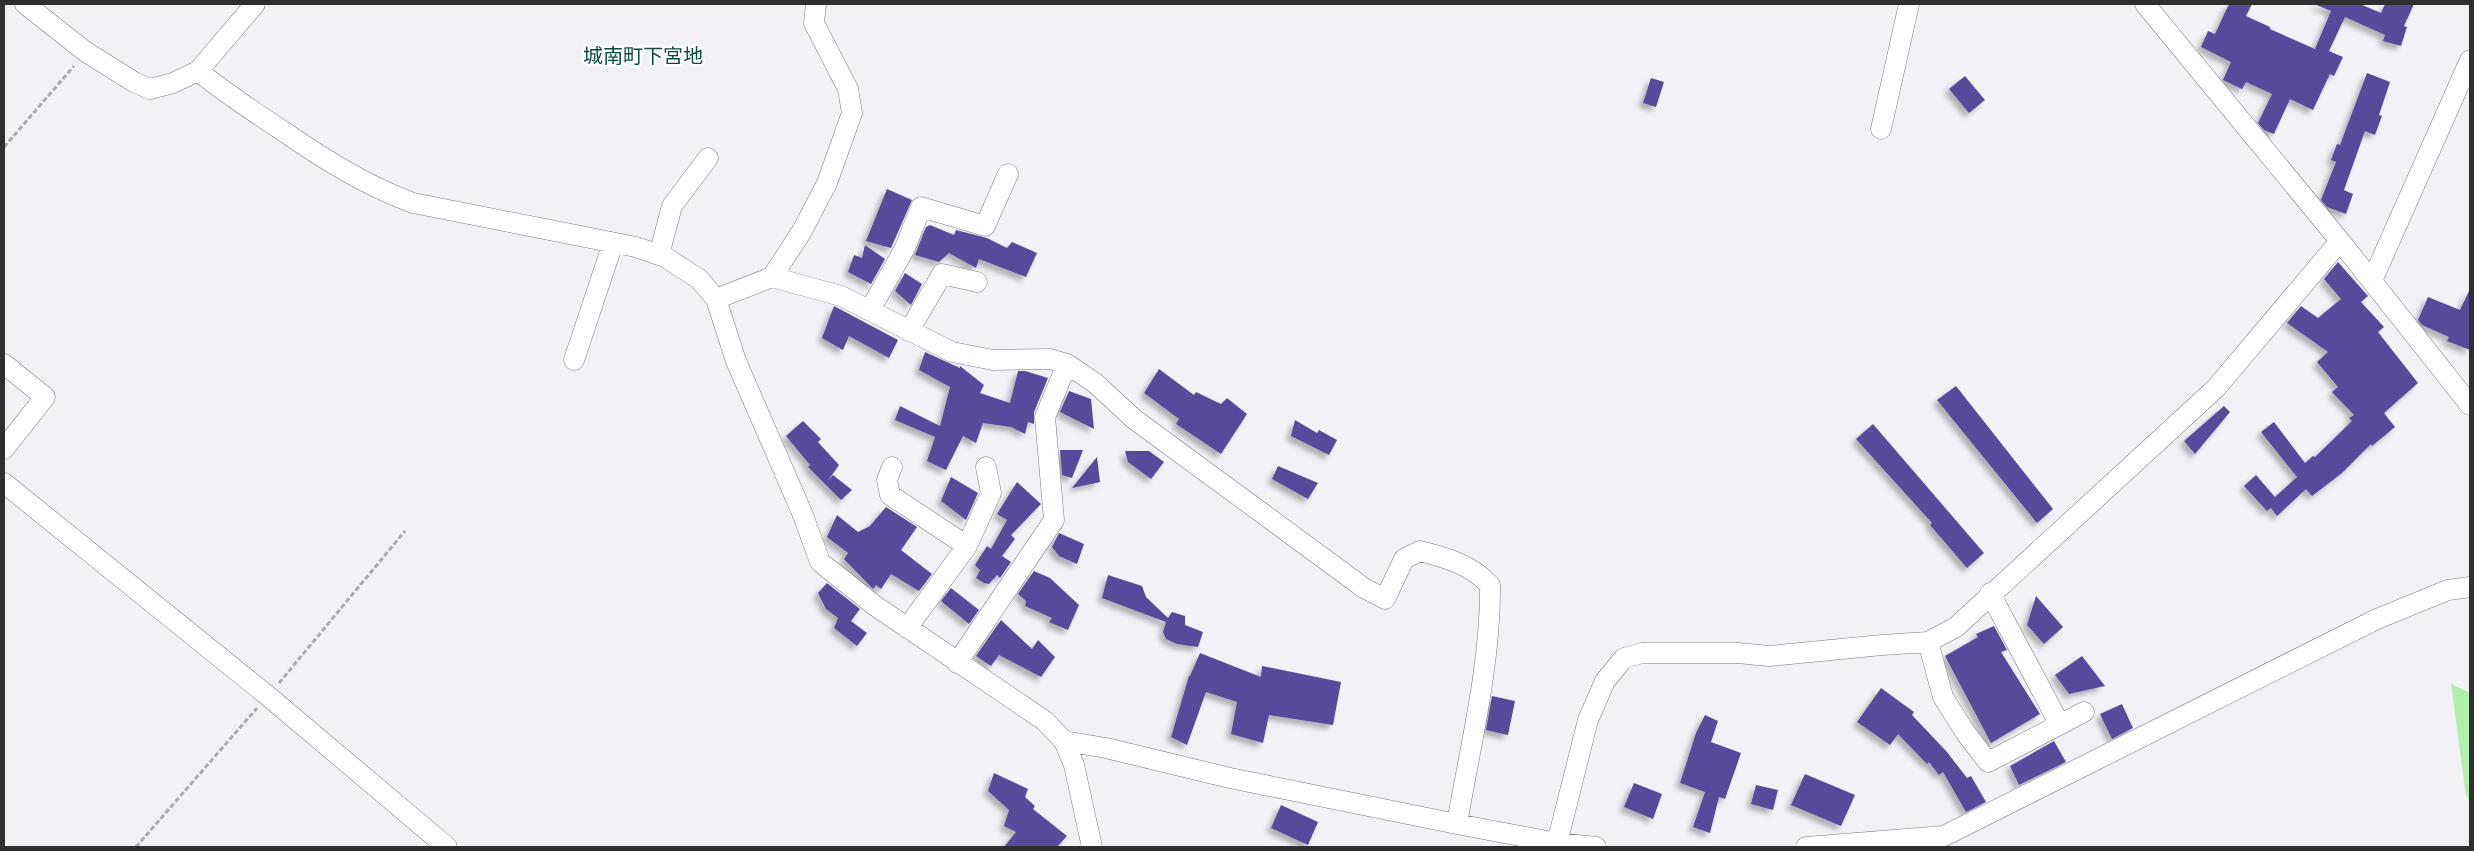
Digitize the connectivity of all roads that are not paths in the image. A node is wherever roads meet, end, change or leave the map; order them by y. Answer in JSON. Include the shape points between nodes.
{"nodes":[{"id":1,"x":25,"y":4,"type":"edge"},
{"id":2,"x":255,"y":4,"type":"edge"},
{"id":3,"x":816,"y":4,"type":"edge"},
{"id":4,"x":1909,"y":4,"type":"edge"},
{"id":5,"x":2145,"y":4,"type":"edge"},
{"id":6,"x":2470,"y":60,"type":"edge"},
{"id":7,"x":198,"y":71,"type":"junction"},
{"id":8,"x":1881,"y":129,"type":"dead end"},
{"id":9,"x":708,"y":158,"type":"dead end"},
{"id":10,"x":1008,"y":174,"type":"dead end"},
{"id":11,"x":2340,"y":241,"type":"junction"},
{"id":12,"x":613,"y":243,"type":"junction"},
{"id":13,"x":659,"y":255,"type":"junction"},
{"id":14,"x":772,"y":277,"type":"junction"},
{"id":15,"x":977,"y":282,"type":"dead end"},
{"id":16,"x":2372,"y":282,"type":"junction"},
{"id":17,"x":716,"y":298,"type":"junction"},
{"id":18,"x":870,"y":310,"type":"junction"},
{"id":19,"x":909,"y":331,"type":"junction"},
{"id":20,"x":574,"y":360,"type":"dead end"},
{"id":21,"x":4,"y":364,"type":"edge"},
{"id":22,"x":1066,"y":364,"type":"junction"},
{"id":23,"x":2470,"y":405,"type":"edge"},
{"id":24,"x":4,"y":449,"type":"edge"},
{"id":25,"x":892,"y":467,"type":"dead end"},
{"id":26,"x":986,"y":467,"type":"dead end"},
{"id":27,"x":4,"y":484,"type":"edge"},
{"id":28,"x":966,"y":546,"type":"junction"},
{"id":29,"x":2470,"y":587,"type":"edge"},
{"id":30,"x":1990,"y":593,"type":"junction"},
{"id":31,"x":907,"y":628,"type":"junction"},
{"id":32,"x":1928,"y":642,"type":"junction"},
{"id":33,"x":957,"y":664,"type":"junction"},
{"id":34,"x":2084,"y":712,"type":"dead end"},
{"id":35,"x":2060,"y":724,"type":"junction"},
{"id":36,"x":1064,"y":741,"type":"junction"},
{"id":37,"x":1457,"y":824,"type":"junction"},
{"id":38,"x":1557,"y":843,"type":"junction"},
{"id":39,"x":447,"y":847,"type":"edge"},
{"id":40,"x":1092,"y":847,"type":"edge"},
{"id":41,"x":1596,"y":847,"type":"edge"},
{"id":42,"x":1806,"y":847,"type":"edge"}],
"edges":[{"from":1,"to":7,"type":"street","via":[[86,52],[134,82],[150,88],[173,83]]},
{"from":2,"to":7,"type":"street"},
{"from":3,"to":14,"type":"street","via":[[814,22],[848,89],[852,113],[827,183],[802,231]]},
{"from":4,"to":8,"type":"street"},
{"from":5,"to":11,"type":"street"},
{"from":6,"to":16,"type":"street"},
{"from":7,"to":12,"type":"street","via":[[317,154],[378,190],[413,203]]},
{"from":9,"to":13,"type":"street","via":[[672,206]]},
{"from":10,"to":18,"type":"street","via":[[985,226],[921,207],[905,248]]},
{"from":11,"to":16,"type":"street"},
{"from":11,"to":30,"type":"street","via":[[2216,388]]},
{"from":12,"to":13,"type":"street"},
{"from":12,"to":20,"type":"street"},
{"from":13,"to":17,"type":"street","via":[[699,279]]},
{"from":14,"to":17,"type":"street"},
{"from":14,"to":18,"type":"street","via":[[841,296]]},
{"from":15,"to":19,"type":"street","via":[[942,274]]},
{"from":16,"to":23,"type":"street"},
{"from":17,"to":31,"type":"street","via":[[736,361],[820,562]]},
{"from":18,"to":19,"type":"street"},
{"from":19,"to":22,"type":"street","via":[[952,352],[993,360],[1050,359]]},
{"from":21,"to":24,"type":"street","via":[[45,397]]},
{"from":22,"to":33,"type":"street","via":[[1045,417],[1054,520]]},
{"from":22,"to":37,"type":"street","via":[[1095,383],[1134,419],[1364,588],[1384,598],[1404,559],[1420,551],[1477,571],[1490,585],[1484,663]]},
{"from":25,"to":28,"type":"street","via":[[887,480],[890,495]]},
{"from":26,"to":28,"type":"street","via":[[991,492]]},
{"from":27,"to":39,"type":"street","via":[[268,696]]},
{"from":28,"to":31,"type":"street"},
{"from":29,"to":42,"type":"street","via":[[2448,590],[2377,619],[1944,836]]},
{"from":30,"to":32,"type":"street","via":[[1956,627]]},
{"from":30,"to":35,"type":"street"},
{"from":31,"to":33,"type":"street"},
{"from":32,"to":35,"type":"street","via":[[1943,697],[1988,762]]},
{"from":32,"to":38,"type":"street","via":[[1769,656],[1642,653],[1624,658],[1605,681],[1588,720]]},
{"from":33,"to":36,"type":"street","via":[[1045,722]]},
{"from":34,"to":35,"type":"street"},
{"from":36,"to":37,"type":"street"},
{"from":36,"to":40,"type":"street","via":[[1074,764]]},
{"from":37,"to":38,"type":"street"},
{"from":38,"to":41,"type":"street"}]}
